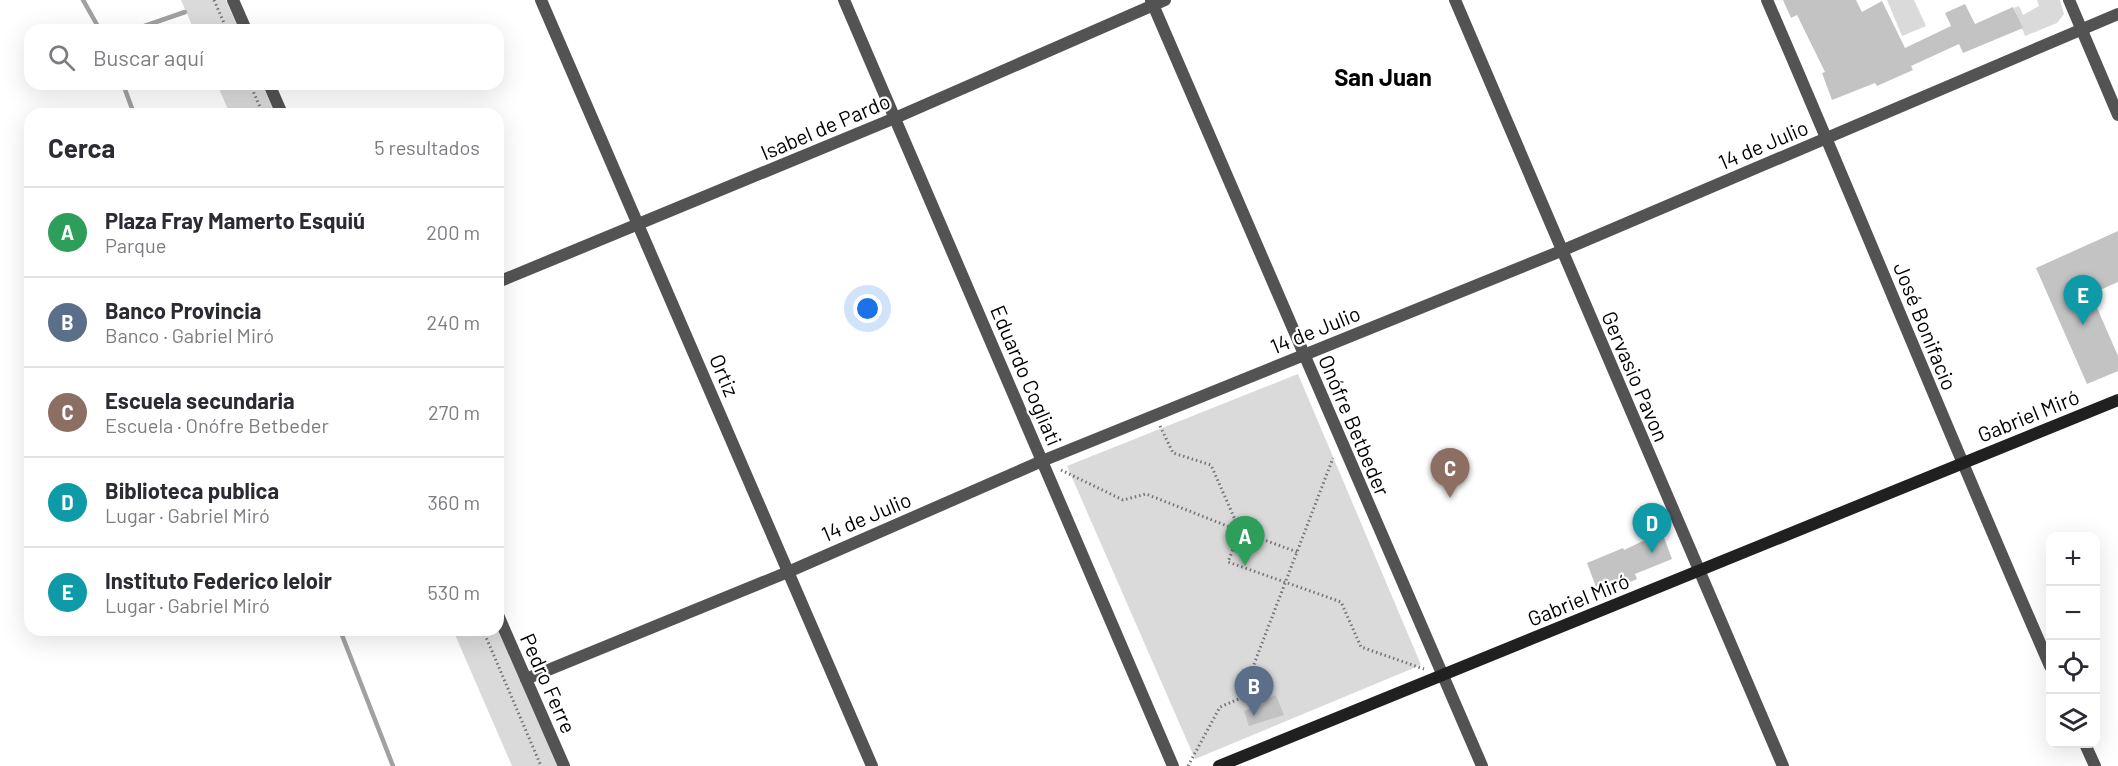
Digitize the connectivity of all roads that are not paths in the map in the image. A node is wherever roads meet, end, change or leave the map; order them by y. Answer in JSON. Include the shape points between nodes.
{"nodes":[{"id":1,"x":233,"y":0,"type":"edge"},
{"id":2,"x":541,"y":0,"type":"edge"},
{"id":3,"x":844,"y":0,"type":"edge"},
{"id":4,"x":1455,"y":0,"type":"edge"},
{"id":5,"x":1767,"y":0,"type":"edge"},
{"id":6,"x":2069,"y":0,"type":"edge"},
{"id":7,"x":1156,"y":2,"type":"edge"},
{"id":8,"x":2118,"y":15,"type":"edge"},
{"id":9,"x":243,"y":24,"type":"edge"},
{"id":10,"x":2082,"y":30,"type":"junction"},
{"id":11,"x":272,"y":90,"type":"edge"},
{"id":12,"x":279,"y":108,"type":"edge"},
{"id":13,"x":2118,"y":115,"type":"edge"},
{"id":14,"x":895,"y":118,"type":"junction"},
{"id":15,"x":1827,"y":138,"type":"junction"},
{"id":16,"x":639,"y":225,"type":"junction"},
{"id":17,"x":1561,"y":251,"type":"junction"},
{"id":18,"x":504,"y":280,"type":"edge"},
{"id":19,"x":1304,"y":355,"type":"junction"},
{"id":20,"x":2118,"y":400,"type":"edge"},
{"id":21,"x":1042,"y":461,"type":"junction"},
{"id":22,"x":1961,"y":464,"type":"junction"},
{"id":23,"x":1699,"y":571,"type":"junction"},
{"id":24,"x":788,"y":572,"type":"junction"},
{"id":25,"x":504,"y":629,"type":"edge"},
{"id":26,"x":2046,"y":657,"type":"edge"},
{"id":27,"x":1443,"y":675,"type":"junction"},
{"id":28,"x":526,"y":679,"type":"junction"},
{"id":29,"x":2087,"y":748,"type":"edge"},
{"id":30,"x":564,"y":766,"type":"edge"},
{"id":31,"x":873,"y":766,"type":"edge"},
{"id":32,"x":1173,"y":766,"type":"edge"},
{"id":33,"x":1219,"y":766,"type":"edge"},
{"id":34,"x":1482,"y":766,"type":"edge"},
{"id":35,"x":1783,"y":766,"type":"edge"},
{"id":36,"x":2095,"y":766,"type":"edge"}],
"edges":[{"from":1,"to":9,"type":"street"},
{"from":2,"to":16,"type":"street","name":"Ortiz"},
{"from":3,"to":14,"type":"street","name":"Eduardo Cogliati"},
{"from":4,"to":17,"type":"street","name":"Gervasio Pavon"},
{"from":5,"to":15,"type":"street","name":"José Bonifacio"},
{"from":6,"to":10,"type":"street"},
{"from":7,"to":14,"type":"street","name":"Isabel de Pardo"},
{"from":7,"to":19,"type":"street","name":"Onófre Betbeder"},
{"from":8,"to":10,"type":"street","name":"14 de Julio"},
{"from":10,"to":13,"type":"street"},
{"from":10,"to":15,"type":"street","name":"14 de Julio"},
{"from":11,"to":12,"type":"street"},
{"from":14,"to":16,"type":"street","name":"Isabel de Pardo"},
{"from":14,"to":21,"type":"street","name":"Eduardo Cogliati"},
{"from":15,"to":17,"type":"street","name":"14 de Julio"},
{"from":15,"to":22,"type":"street","name":"José Bonifacio"},
{"from":16,"to":18,"type":"street","name":"Isabel de Pardo"},
{"from":16,"to":24,"type":"street","name":"Ortiz"},
{"from":17,"to":19,"type":"street","name":"14 de Julio"},
{"from":17,"to":23,"type":"street","name":"Gervasio Pavon"},
{"from":19,"to":21,"type":"street","name":"14 de Julio"},
{"from":19,"to":27,"type":"street","name":"Onófre Betbeder"},
{"from":20,"to":22,"type":"street","name":"Gabriel Miró"},
{"from":21,"to":24,"type":"street","name":"14 de Julio"},
{"from":21,"to":32,"type":"street","name":"Eduardo Cogliati"},
{"from":22,"to":23,"type":"street","name":"Gabriel Miró"},
{"from":22,"to":26,"type":"street","name":"José Bonifacio"},
{"from":23,"to":27,"type":"street","name":"Gabriel Miró"},
{"from":23,"to":35,"type":"street","name":"Gervasio Pavon"},
{"from":24,"to":28,"type":"street","name":"14 de Julio"},
{"from":24,"to":31,"type":"street","name":"Ortiz"},
{"from":25,"to":28,"type":"street","name":"Pedro Ferre"},
{"from":27,"to":33,"type":"street","name":"Gabriel Miró"},
{"from":27,"to":34,"type":"street","name":"Onófre Betbeder"},
{"from":28,"to":30,"type":"street","name":"Pedro Ferre"},
{"from":29,"to":36,"type":"street"}]}
